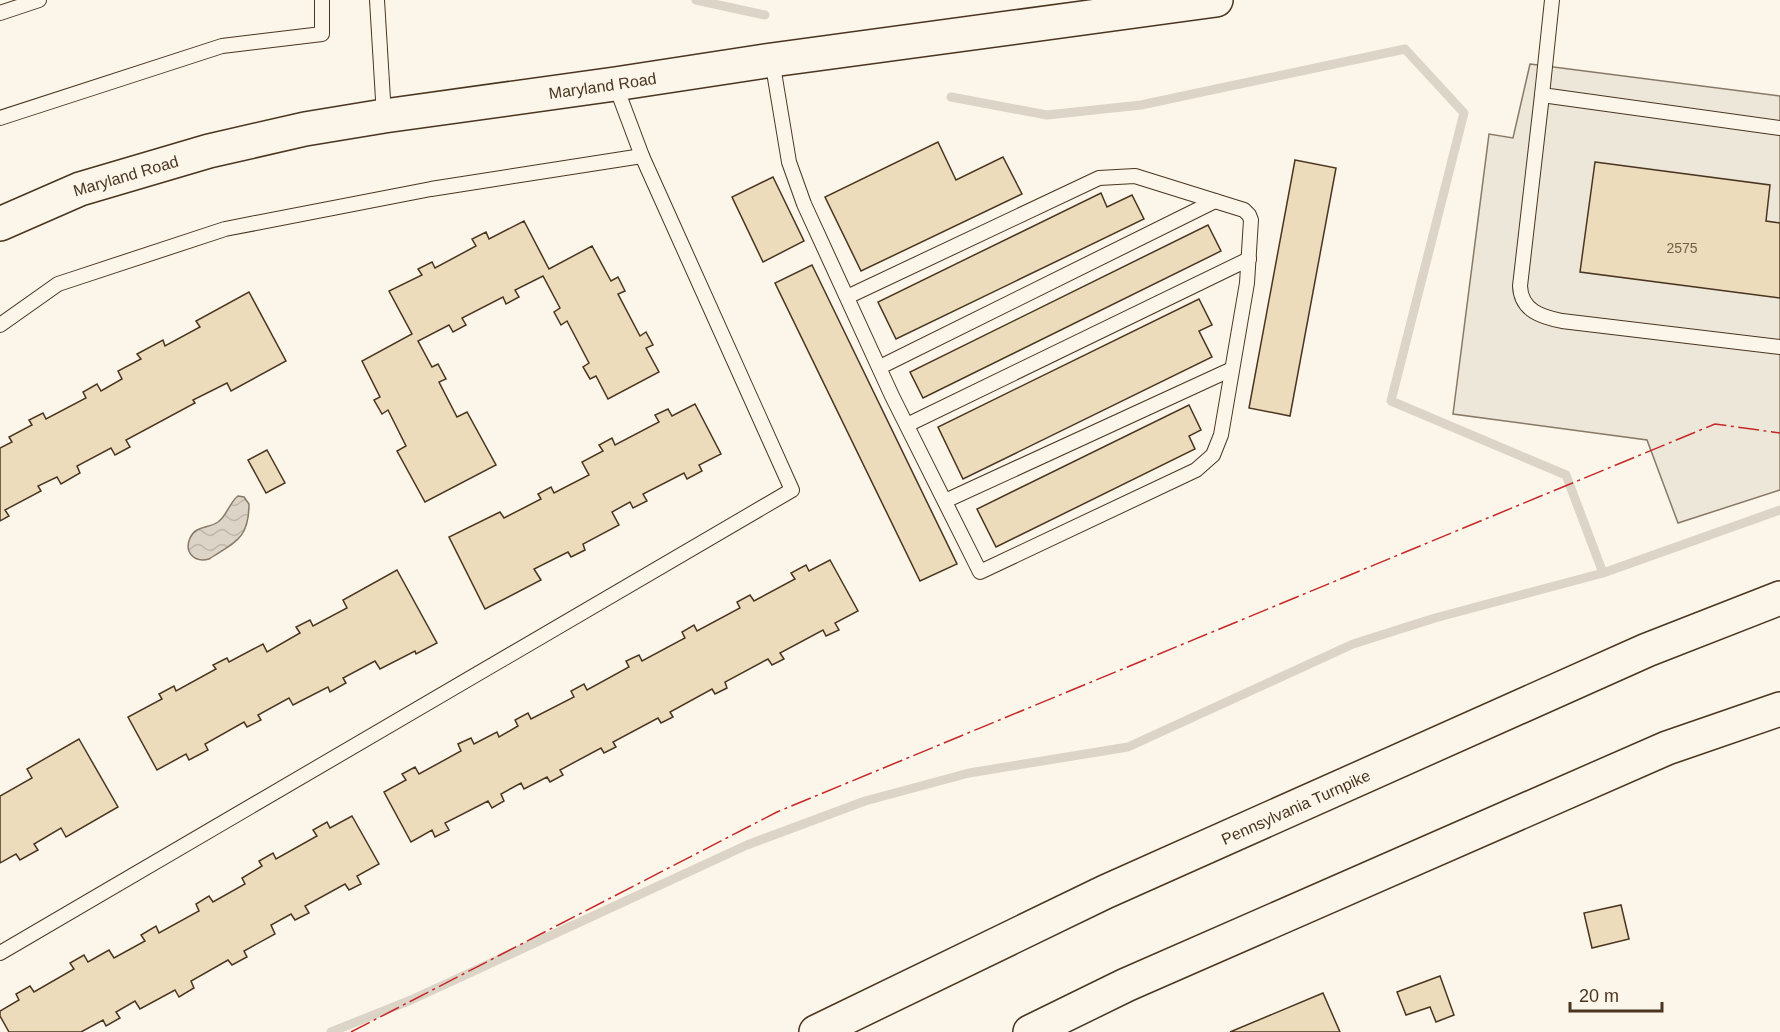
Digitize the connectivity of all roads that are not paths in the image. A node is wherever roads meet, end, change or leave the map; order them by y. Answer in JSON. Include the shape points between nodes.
{"nodes":[{"id":1,"x":39,"y":0,"type":"edge"},
{"id":2,"x":322,"y":0,"type":"edge"},
{"id":3,"x":376,"y":0,"type":"edge"},
{"id":4,"x":1216,"y":0,"type":"edge"},
{"id":5,"x":1552,"y":0,"type":"edge"},
{"id":6,"x":1127,"y":6,"type":"edge"},
{"id":7,"x":0,"y":13,"type":"edge"},
{"id":8,"x":772,"y":60,"type":"junction"},
{"id":9,"x":615,"y":84,"type":"junction"},
{"id":10,"x":1542,"y":95,"type":"junction"},
{"id":11,"x":384,"y":116,"type":"junction"},
{"id":12,"x":0,"y":118,"type":"edge"},
{"id":13,"x":1780,"y":128,"type":"edge"},
{"id":14,"x":642,"y":156,"type":"junction"},
{"id":15,"x":1215,"y":201,"type":"junction"},
{"id":16,"x":6,"y":220,"type":"edge"},
{"id":17,"x":1249,"y":259,"type":"junction"},
{"id":18,"x":847,"y":297,"type":"junction"},
{"id":19,"x":0,"y":325,"type":"edge"},
{"id":20,"x":1780,"y":347,"type":"edge"},
{"id":21,"x":880,"y":367,"type":"junction"},
{"id":22,"x":1232,"y":369,"type":"junction"},
{"id":23,"x":907,"y":425,"type":"junction"},
{"id":24,"x":945,"y":501,"type":"junction"},
{"id":25,"x":1780,"y":598,"type":"edge"},
{"id":26,"x":1780,"y":709,"type":"edge"},
{"id":27,"x":0,"y":953,"type":"edge"},
{"id":28,"x":816,"y":1032,"type":"edge"},
{"id":29,"x":1030,"y":1032,"type":"edge"}],
"edges":[{"from":1,"to":7,"type":"lane"},
{"from":2,"to":12,"type":"lane","via":[[322,34],[222,46]]},
{"from":3,"to":11,"type":"lane"},
{"from":4,"to":6,"type":"main road","name":"Maryland Road"},
{"from":5,"to":10,"type":"lane"},
{"from":6,"to":8,"type":"main road","name":"Maryland Road"},
{"from":8,"to":9,"type":"main road","name":"Maryland Road"},
{"from":8,"to":18,"type":"lane","via":[[789,162]]},
{"from":9,"to":11,"type":"main road","name":"Maryland Road"},
{"from":9,"to":14,"type":"lane"},
{"from":10,"to":13,"type":"lane"},
{"from":10,"to":20,"type":"lane","via":[[1520,286],[1526,305],[1537,314],[1562,321]]},
{"from":11,"to":16,"type":"main road","name":"Maryland Road","via":[[209,150],[80,189]]},
{"from":14,"to":19,"type":"lane","via":[[431,189],[225,229],[58,284]]},
{"from":14,"to":27,"type":"lane","via":[[792,490]]},
{"from":15,"to":17,"type":"lane","via":[[1249,215]]},
{"from":15,"to":18,"type":"lane","via":[[1136,176],[1099,178]]},
{"from":15,"to":21,"type":"lane"},
{"from":17,"to":22,"type":"lane"},
{"from":17,"to":23,"type":"lane"},
{"from":18,"to":21,"type":"lane"},
{"from":21,"to":23,"type":"lane"},
{"from":22,"to":24,"type":"lane"},
{"from":22,"to":24,"type":"lane","via":[[1221,435],[1213,455],[1196,470],[980,572]]},
{"from":23,"to":24,"type":"lane"},
{"from":25,"to":28,"type":"main road","name":"Pennsylvania Turnpike","via":[[1647,650],[1105,892]]},
{"from":26,"to":29,"type":"main road","via":[[1667,748],[1126,985]]}]}
